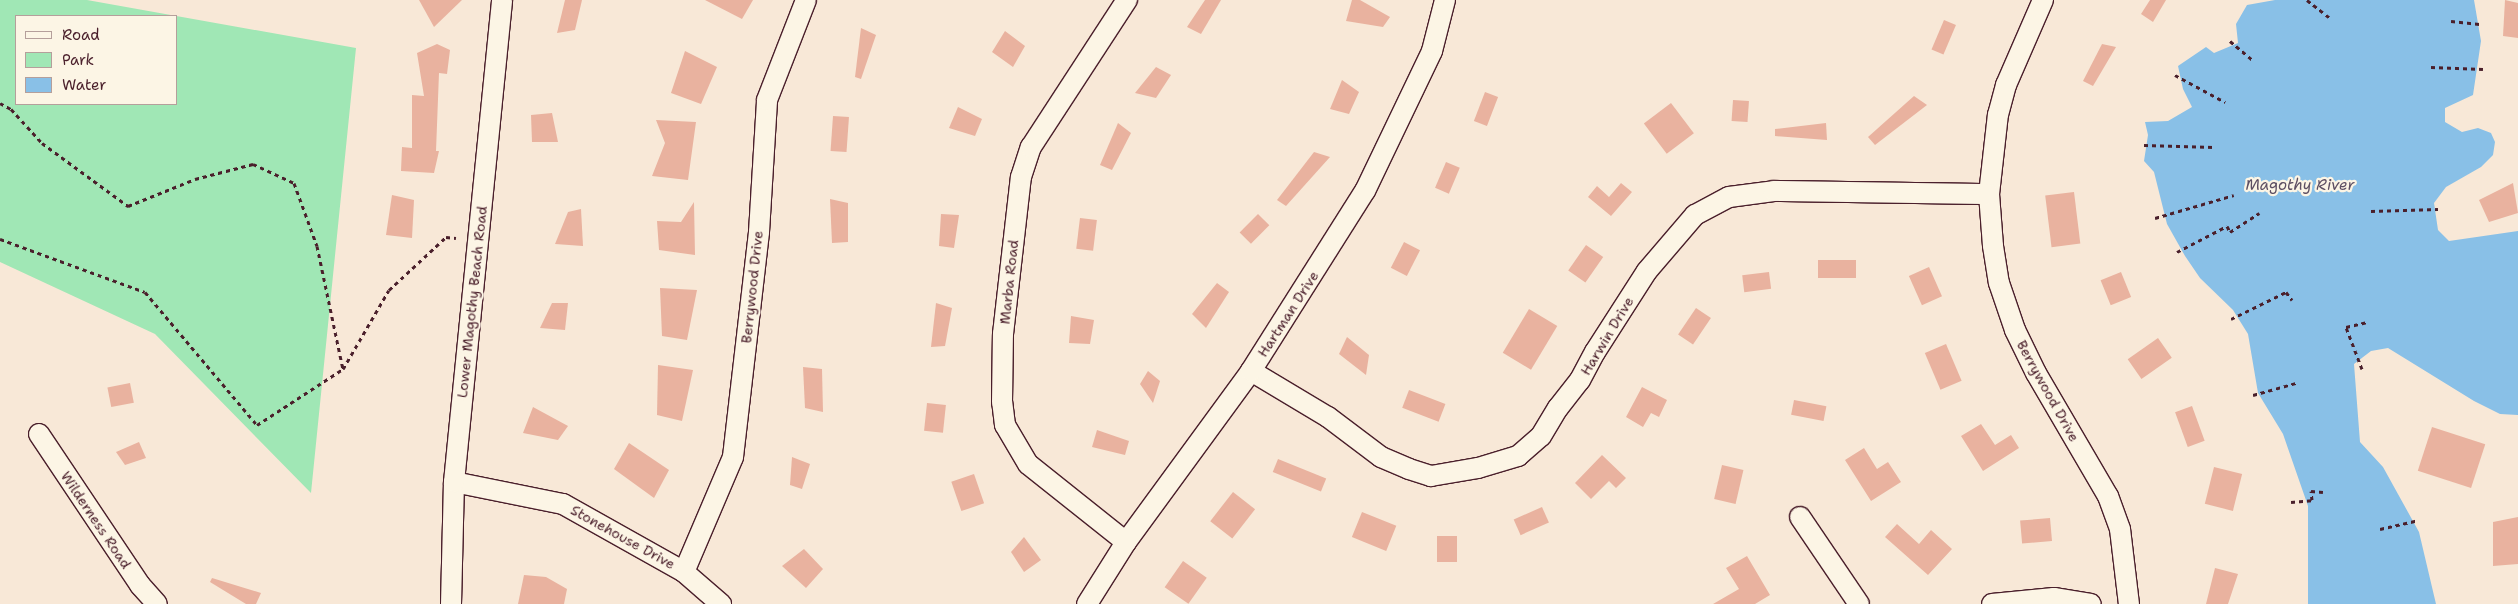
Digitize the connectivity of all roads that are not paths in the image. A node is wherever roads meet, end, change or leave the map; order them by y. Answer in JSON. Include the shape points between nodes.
{"nodes":[{"id":1,"x":502,"y":0,"type":"edge"},
{"id":2,"x":806,"y":0,"type":"edge"},
{"id":3,"x":1127,"y":0,"type":"edge"},
{"id":4,"x":1445,"y":0,"type":"edge"},
{"id":5,"x":2043,"y":0,"type":"edge"},
{"id":6,"x":1989,"y":194,"type":"junction"},
{"id":7,"x":1251,"y":371,"type":"junction"},
{"id":8,"x":39,"y":434,"type":"dead end"},
{"id":9,"x":454,"y":482,"type":"junction"},
{"id":10,"x":1800,"y":517,"type":"dead end"},
{"id":11,"x":1126,"y":542,"type":"junction"},
{"id":12,"x":684,"y":572,"type":"junction"},
{"id":13,"x":147,"y":601,"type":"edge"},
{"id":14,"x":451,"y":604,"type":"edge"},
{"id":15,"x":721,"y":604,"type":"edge"},
{"id":16,"x":1087,"y":604,"type":"edge"},
{"id":17,"x":1860,"y":604,"type":"edge"},
{"id":18,"x":1992,"y":604,"type":"edge"},
{"id":19,"x":2091,"y":604,"type":"edge"},
{"id":20,"x":2129,"y":604,"type":"edge"}],
"edges":[{"from":1,"to":9,"type":"street","name":"Lower Magothy Beach Road"},
{"from":2,"to":12,"type":"street","name":"Berrywood Drive","via":[[767,100],[759,232],[733,457]]},
{"from":3,"to":11,"type":"street","name":"Marba Road","via":[[1034,141],[1021,177],[1003,334],[1002,402],[1005,424],[1028,464]]},
{"from":4,"to":7,"type":"street","name":"Hartman Drive","via":[[1432,51],[1365,191]]},
{"from":5,"to":6,"type":"street","name":"Berrywood Drive","via":[[2002,98]]},
{"from":6,"to":7,"type":"street","name":"Harwin Drive","via":[[1774,191],[1729,197],[1695,215],[1647,271],[1542,436],[1518,456],[1478,468],[1431,476],[1409,469],[1381,456],[1328,417]]},
{"from":6,"to":20,"type":"street","name":"Berrywood Drive","via":[[1999,283],[2015,330],[2036,373],[2108,496],[2120,529]]},
{"from":7,"to":11,"type":"street","name":"Hartman Drive"},
{"from":8,"to":13,"type":"street","name":"Wilderness Road"},
{"from":9,"to":12,"type":"street","name":"Stonehouse Drive","via":[[563,504]]},
{"from":9,"to":14,"type":"street","name":"Lower Magothy Beach Road"},
{"from":10,"to":17,"type":"street"},
{"from":11,"to":16,"type":"street","name":"Hartman Drive"},
{"from":12,"to":15,"type":"street","name":"Stonehouse Drive"},
{"from":18,"to":19,"type":"street","via":[[2054,598]]}]}
